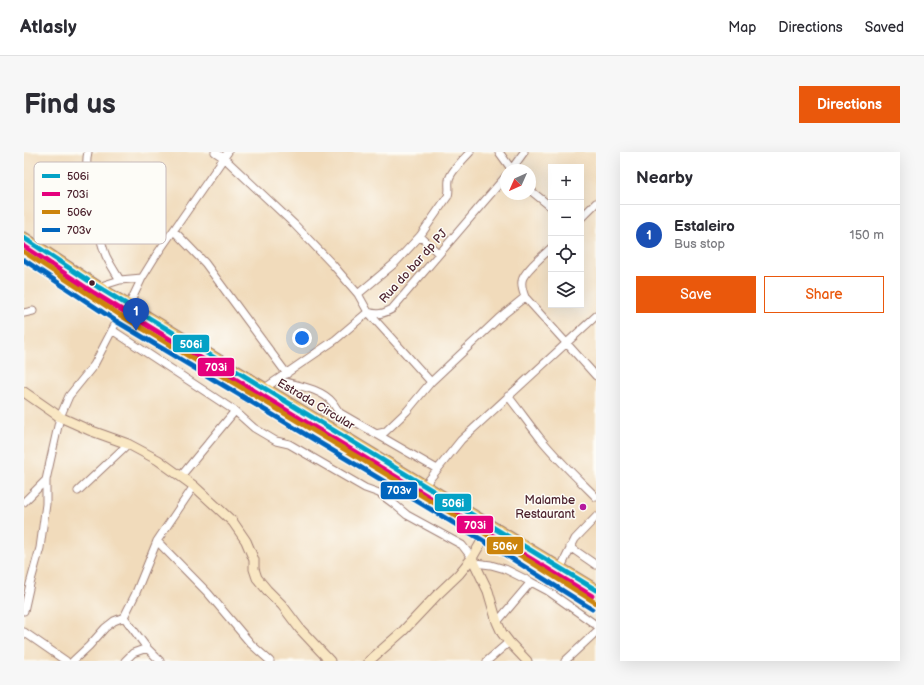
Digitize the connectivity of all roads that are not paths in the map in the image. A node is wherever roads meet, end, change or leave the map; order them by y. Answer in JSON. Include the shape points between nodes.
{"nodes":[{"id":1,"x":88,"y":152,"type":"edge"},
{"id":2,"x":215,"y":152,"type":"edge"},
{"id":3,"x":470,"y":152,"type":"edge"},
{"id":4,"x":498,"y":152,"type":"edge"},
{"id":5,"x":524,"y":152,"type":"edge"},
{"id":6,"x":226,"y":155,"type":"edge"},
{"id":7,"x":86,"y":162,"type":"edge"},
{"id":8,"x":507,"y":164,"type":"edge"},
{"id":9,"x":516,"y":164,"type":"edge"},
{"id":10,"x":500,"y":183,"type":"edge"},
{"id":11,"x":536,"y":195,"type":"edge"},
{"id":12,"x":596,"y":203,"type":"edge"},
{"id":13,"x":548,"y":205,"type":"edge"},
{"id":14,"x":584,"y":215,"type":"edge"},
{"id":15,"x":174,"y":231,"type":"junction"},
{"id":16,"x":420,"y":236,"type":"junction"},
{"id":17,"x":25,"y":238,"type":"edge"},
{"id":18,"x":166,"y":243,"type":"edge"},
{"id":19,"x":103,"y":244,"type":"edge"},
{"id":20,"x":165,"y":244,"type":"edge"},
{"id":21,"x":548,"y":251,"type":"edge"},
{"id":22,"x":24,"y":252,"type":"edge"},
{"id":23,"x":439,"y":254,"type":"junction"},
{"id":24,"x":142,"y":278,"type":"junction"},
{"id":25,"x":120,"y":280,"type":"junction"},
{"id":26,"x":98,"y":287,"type":"junction"},
{"id":27,"x":358,"y":294,"type":"junction"},
{"id":28,"x":525,"y":297,"type":"junction"},
{"id":29,"x":129,"y":305,"type":"junction"},
{"id":30,"x":33,"y":311,"type":"dead end"},
{"id":31,"x":368,"y":312,"type":"junction"},
{"id":32,"x":24,"y":313,"type":"edge"},
{"id":33,"x":120,"y":315,"type":"junction"},
{"id":34,"x":596,"y":316,"type":"edge"},
{"id":35,"x":112,"y":330,"type":"junction"},
{"id":36,"x":566,"y":342,"type":"junction"},
{"id":37,"x":287,"y":374,"type":"junction"},
{"id":38,"x":596,"y":376,"type":"edge"},
{"id":39,"x":278,"y":380,"type":"junction"},
{"id":40,"x":431,"y":382,"type":"junction"},
{"id":41,"x":265,"y":388,"type":"junction"},
{"id":42,"x":24,"y":392,"type":"edge"},
{"id":43,"x":508,"y":396,"type":"junction"},
{"id":44,"x":235,"y":411,"type":"junction"},
{"id":45,"x":60,"y":417,"type":"junction"},
{"id":46,"x":384,"y":432,"type":"junction"},
{"id":47,"x":376,"y":434,"type":"junction"},
{"id":48,"x":386,"y":440,"type":"junction"},
{"id":49,"x":128,"y":444,"type":"junction"},
{"id":50,"x":437,"y":469,"type":"junction"},
{"id":51,"x":181,"y":476,"type":"junction"},
{"id":52,"x":46,"y":480,"type":"junction"},
{"id":53,"x":424,"y":485,"type":"junction"},
{"id":54,"x":194,"y":486,"type":"junction"},
{"id":55,"x":78,"y":491,"type":"dead end"},
{"id":56,"x":596,"y":497,"type":"edge"},
{"id":57,"x":24,"y":502,"type":"edge"},
{"id":58,"x":596,"y":517,"type":"edge"},
{"id":59,"x":486,"y":534,"type":"junction"},
{"id":60,"x":157,"y":541,"type":"junction"},
{"id":61,"x":570,"y":547,"type":"junction"},
{"id":62,"x":474,"y":561,"type":"junction"},
{"id":63,"x":596,"y":565,"type":"edge"},
{"id":64,"x":561,"y":568,"type":"junction"},
{"id":65,"x":531,"y":582,"type":"junction"},
{"id":66,"x":596,"y":590,"type":"edge"},
{"id":67,"x":596,"y":602,"type":"edge"},
{"id":68,"x":24,"y":611,"type":"edge"},
{"id":69,"x":124,"y":617,"type":"junction"},
{"id":70,"x":497,"y":622,"type":"junction"},
{"id":71,"x":596,"y":625,"type":"edge"},
{"id":72,"x":24,"y":632,"type":"edge"},
{"id":73,"x":596,"y":632,"type":"edge"},
{"id":74,"x":508,"y":642,"type":"junction"},
{"id":75,"x":147,"y":648,"type":"junction"},
{"id":76,"x":66,"y":661,"type":"edge"},
{"id":77,"x":73,"y":661,"type":"edge"},
{"id":78,"x":125,"y":661,"type":"edge"},
{"id":79,"x":160,"y":661,"type":"edge"},
{"id":80,"x":270,"y":661,"type":"edge"},
{"id":81,"x":330,"y":661,"type":"edge"},
{"id":82,"x":369,"y":661,"type":"edge"},
{"id":83,"x":487,"y":661,"type":"edge"},
{"id":84,"x":527,"y":661,"type":"edge"},
{"id":85,"x":565,"y":661,"type":"edge"}],
"edges":[{"from":1,"to":7,"type":"street"},
{"from":2,"to":6,"type":"street"},
{"from":3,"to":16,"type":"street","via":[[452,173],[448,196]]},
{"from":4,"to":8,"type":"street"},
{"from":5,"to":9,"type":"street"},
{"from":6,"to":15,"type":"street"},
{"from":6,"to":27,"type":"street"},
{"from":10,"to":23,"type":"street","name":"Rua do bar dp PJ"},
{"from":11,"to":13,"type":"street"},
{"from":12,"to":14,"type":"street"},
{"from":15,"to":18,"type":"street"},
{"from":15,"to":37,"type":"street","via":[[205,263]]},
{"from":16,"to":23,"type":"street"},
{"from":16,"to":27,"type":"street","via":[[395,263]]},
{"from":17,"to":26,"type":"main road","name":"Estrada Circular"},
{"from":19,"to":25,"type":"street","via":[[106,256]]},
{"from":20,"to":24,"type":"street"},
{"from":21,"to":28,"type":"street","via":[[522,280]]},
{"from":22,"to":33,"type":"main road","name":"Estrada Circular"},
{"from":23,"to":31,"type":"street","name":"Rua do bar dp PJ","via":[[392,309],[378,314]]},
{"from":24,"to":25,"type":"street"},
{"from":24,"to":29,"type":"street"},
{"from":25,"to":26,"type":"street"},
{"from":26,"to":29,"type":"main road","name":"Estrada Circular"},
{"from":27,"to":31,"type":"street"},
{"from":28,"to":36,"type":"street"},
{"from":28,"to":40,"type":"street"},
{"from":29,"to":41,"type":"main road","name":"Estrada Circular"},
{"from":30,"to":32,"type":"street"},
{"from":31,"to":37,"type":"street","name":"Rua do bar dp PJ","via":[[335,340]]},
{"from":31,"to":40,"type":"street"},
{"from":33,"to":35,"type":"street"},
{"from":33,"to":59,"type":"main road","name":"Estrada Circular"},
{"from":34,"to":36,"type":"street"},
{"from":35,"to":44,"type":"street"},
{"from":35,"to":45,"type":"street","via":[[94,365],[69,396]]},
{"from":36,"to":38,"type":"street"},
{"from":36,"to":43,"type":"street"},
{"from":37,"to":39,"type":"street","name":"Rua do bar dp PJ"},
{"from":39,"to":41,"type":"street","name":"Rua do bar dp PJ"},
{"from":39,"to":47,"type":"street","via":[[316,391],[333,403],[340,413]]},
{"from":40,"to":46,"type":"street","via":[[407,411]]},
{"from":41,"to":53,"type":"main road","name":"Estrada Circular"},
{"from":42,"to":45,"type":"street"},
{"from":43,"to":50,"type":"street","via":[[461,440]]},
{"from":43,"to":56,"type":"street","via":[[540,438]]},
{"from":44,"to":51,"type":"street"},
{"from":44,"to":62,"type":"street","via":[[254,428],[276,441],[289,444],[365,488],[379,493],[407,515],[462,545]]},
{"from":45,"to":49,"type":"street"},
{"from":45,"to":52,"type":"street"},
{"from":46,"to":47,"type":"street"},
{"from":46,"to":48,"type":"street"},
{"from":47,"to":48,"type":"street"},
{"from":48,"to":50,"type":"street"},
{"from":49,"to":51,"type":"street"},
{"from":49,"to":55,"type":"street"},
{"from":50,"to":53,"type":"street"},
{"from":51,"to":54,"type":"street"},
{"from":52,"to":57,"type":"street"},
{"from":52,"to":68,"type":"street","via":[[44,528]]},
{"from":53,"to":64,"type":"main road","name":"Estrada Circular"},
{"from":54,"to":60,"type":"street"},
{"from":54,"to":81,"type":"street","via":[[233,522],[246,541],[254,560],[257,578]]},
{"from":58,"to":61,"type":"street"},
{"from":59,"to":62,"type":"street"},
{"from":59,"to":67,"type":"main road","name":"Estrada Circular"},
{"from":60,"to":69,"type":"street"},
{"from":60,"to":80,"type":"street"},
{"from":61,"to":63,"type":"street"},
{"from":61,"to":64,"type":"street"},
{"from":62,"to":65,"type":"street","via":[[505,569]]},
{"from":62,"to":70,"type":"street","via":[[488,591]]},
{"from":62,"to":82,"type":"street"},
{"from":64,"to":66,"type":"main road","name":"Estrada Circular"},
{"from":65,"to":70,"type":"street"},
{"from":65,"to":71,"type":"street"},
{"from":69,"to":75,"type":"street"},
{"from":69,"to":77,"type":"street","via":[[105,628]]},
{"from":70,"to":74,"type":"street"},
{"from":72,"to":76,"type":"street"},
{"from":73,"to":85,"type":"street"},
{"from":74,"to":83,"type":"street"},
{"from":74,"to":84,"type":"street"},
{"from":75,"to":78,"type":"street","via":[[133,653]]},
{"from":75,"to":79,"type":"street"}]}
